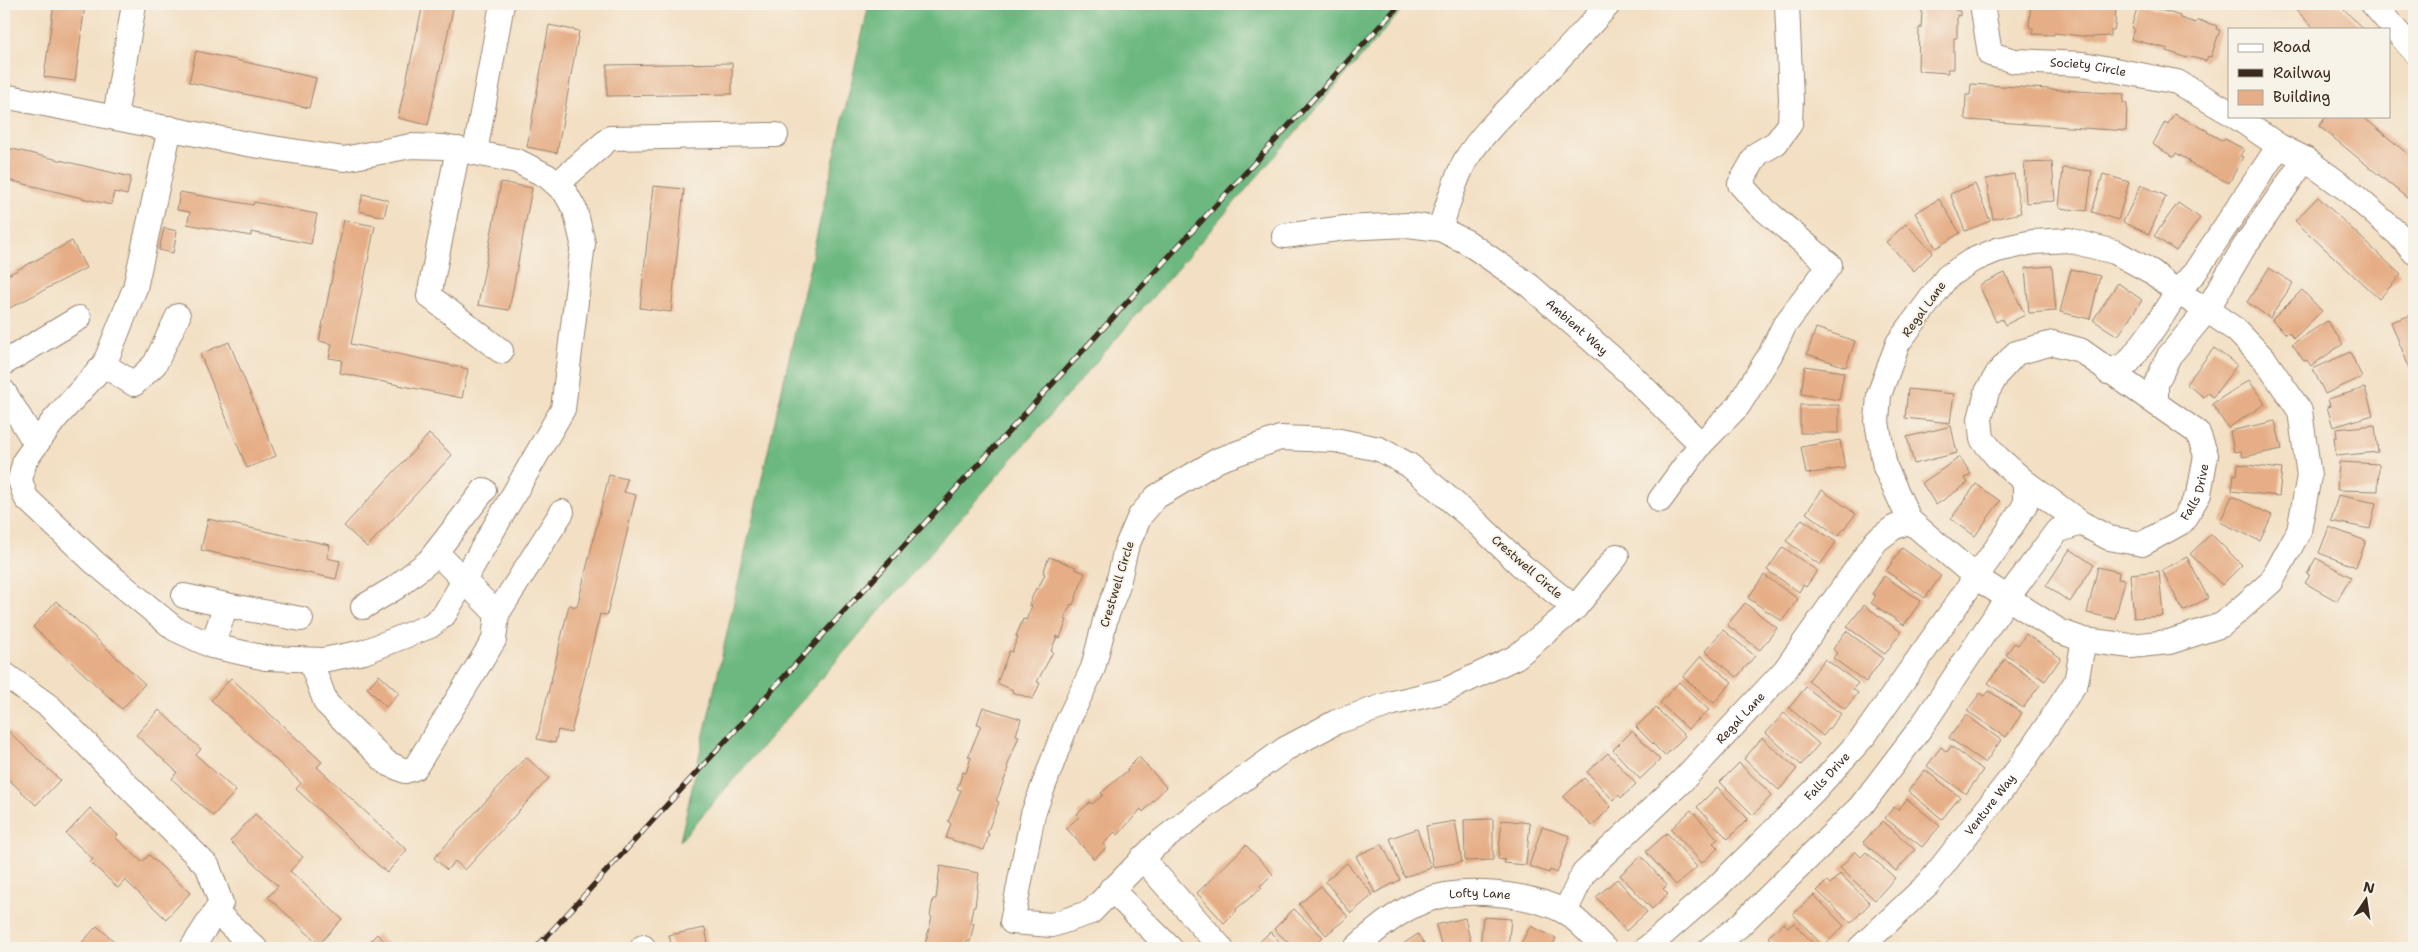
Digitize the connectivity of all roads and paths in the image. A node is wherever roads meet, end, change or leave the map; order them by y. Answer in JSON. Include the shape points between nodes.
{"nodes":[{"id":1,"x":134,"y":4,"type":"edge"},
{"id":2,"x":502,"y":4,"type":"edge"},
{"id":3,"x":1609,"y":4,"type":"edge"},
{"id":4,"x":1787,"y":4,"type":"edge"},
{"id":5,"x":1982,"y":4,"type":"edge"},
{"id":6,"x":2372,"y":4,"type":"edge"},
{"id":7,"x":2414,"y":51,"type":"edge"},
{"id":8,"x":4,"y":96,"type":"edge"},
{"id":9,"x":2228,"y":111,"type":"edge"},
{"id":10,"x":115,"y":117,"type":"junction"},
{"id":11,"x":2238,"y":118,"type":"edge"},
{"id":12,"x":170,"y":128,"type":"junction"},
{"id":13,"x":776,"y":135,"type":"dead end"},
{"id":14,"x":2279,"y":146,"type":"junction"},
{"id":15,"x":467,"y":151,"type":"junction"},
{"id":16,"x":2305,"y":159,"type":"junction"},
{"id":17,"x":557,"y":184,"type":"junction"},
{"id":18,"x":1440,"y":229,"type":"junction"},
{"id":19,"x":1284,"y":236,"type":"dead end"},
{"id":20,"x":2414,"y":252,"type":"edge"},
{"id":21,"x":2177,"y":292,"type":"junction"},
{"id":22,"x":2207,"y":310,"type":"junction"},
{"id":23,"x":178,"y":316,"type":"dead end"},
{"id":24,"x":79,"y":318,"type":"dead end"},
{"id":25,"x":501,"y":351,"type":"dead end"},
{"id":26,"x":4,"y":363,"type":"edge"},
{"id":27,"x":104,"y":365,"type":"junction"},
{"id":28,"x":2108,"y":372,"type":"junction"},
{"id":29,"x":4,"y":392,"type":"edge"},
{"id":30,"x":2156,"y":403,"type":"junction"},
{"id":31,"x":36,"y":444,"type":"junction"},
{"id":32,"x":1702,"y":444,"type":"junction"},
{"id":33,"x":2025,"y":482,"type":"junction"},
{"id":34,"x":484,"y":490,"type":"dead end"},
{"id":35,"x":1660,"y":500,"type":"dead end"},
{"id":36,"x":562,"y":512,"type":"dead end"},
{"id":37,"x":1910,"y":521,"type":"junction"},
{"id":38,"x":2081,"y":522,"type":"junction"},
{"id":39,"x":436,"y":552,"type":"junction"},
{"id":40,"x":1617,"y":556,"type":"dead end"},
{"id":41,"x":1977,"y":578,"type":"junction"},
{"id":42,"x":464,"y":582,"type":"junction"},
{"id":43,"x":184,"y":596,"type":"dead end"},
{"id":44,"x":2008,"y":597,"type":"junction"},
{"id":45,"x":226,"y":605,"type":"junction"},
{"id":46,"x":363,"y":607,"type":"dead end"},
{"id":47,"x":1575,"y":608,"type":"junction"},
{"id":48,"x":496,"y":614,"type":"junction"},
{"id":49,"x":301,"y":619,"type":"dead end"},
{"id":50,"x":2084,"y":640,"type":"junction"},
{"id":51,"x":212,"y":646,"type":"junction"},
{"id":52,"x":310,"y":660,"type":"junction"},
{"id":53,"x":4,"y":674,"type":"edge"},
{"id":54,"x":1142,"y":858,"type":"junction"},
{"id":55,"x":1111,"y":889,"type":"junction"},
{"id":56,"x":216,"y":912,"type":"junction"},
{"id":57,"x":1565,"y":912,"type":"junction"},
{"id":58,"x":192,"y":948,"type":"edge"},
{"id":59,"x":255,"y":948,"type":"edge"},
{"id":60,"x":1170,"y":948,"type":"edge"},
{"id":61,"x":1221,"y":948,"type":"edge"},
{"id":62,"x":1356,"y":948,"type":"edge"},
{"id":63,"x":1604,"y":948,"type":"edge"},
{"id":64,"x":1647,"y":948,"type":"edge"},
{"id":65,"x":1712,"y":948,"type":"edge"},
{"id":66,"x":1860,"y":948,"type":"edge"}],
"edges":[{"from":1,"to":10,"type":"street"},
{"from":2,"to":15,"type":"street"},
{"from":3,"to":18,"type":"street","via":[[1480,140],[1457,179]]},
{"from":4,"to":32,"type":"street","via":[[1792,99],[1790,124],[1776,143],[1756,154],[1740,184],[1758,204],[1830,264],[1784,326],[1738,406]]},
{"from":5,"to":9,"type":"street","name":"Society Circle","via":[[1990,54],[2015,61],[2083,64],[2177,82]]},
{"from":6,"to":7,"type":"street"},
{"from":8,"to":10,"type":"street"},
{"from":10,"to":12,"type":"street"},
{"from":11,"to":14,"type":"street"},
{"from":12,"to":15,"type":"street","via":[[344,159],[411,146]]},
{"from":12,"to":27,"type":"street","via":[[135,288]]},
{"from":13,"to":17,"type":"street","via":[[610,138]]},
{"from":14,"to":16,"type":"street"},
{"from":14,"to":21,"type":"street","via":[[2195,272]]},
{"from":15,"to":17,"type":"street","via":[[517,161]]},
{"from":15,"to":25,"type":"street","via":[[429,296]]},
{"from":16,"to":20,"type":"street","via":[[2348,190]]},
{"from":16,"to":22,"type":"street","via":[[2244,246]]},
{"from":17,"to":42,"type":"street","via":[[575,210],[583,244],[563,409]]},
{"from":18,"to":19,"type":"street","name":"Ambient Way","via":[[1408,225],[1345,228]]},
{"from":18,"to":32,"type":"street","name":"Ambient Way","via":[[1467,242],[1530,286],[1627,371]]},
{"from":21,"to":22,"type":"street"},
{"from":21,"to":28,"type":"street","via":[[2128,363]]},
{"from":21,"to":37,"type":"street","name":"Regal Lane","via":[[2152,272],[2115,252],[2068,240],[2033,242],[1997,250],[1970,261],[1947,277],[1898,343],[1879,395],[1877,422],[1885,467]]},
{"from":22,"to":30,"type":"street","via":[[2169,356],[2156,384]]},
{"from":22,"to":50,"type":"street","via":[[2236,330],[2265,360],[2300,411],[2309,476],[2299,532],[2271,582],[2222,625],[2170,642],[2131,646]]},
{"from":23,"to":27,"type":"street","via":[[155,364],[134,384]]},
{"from":24,"to":26,"type":"street"},
{"from":27,"to":31,"type":"street"},
{"from":28,"to":30,"type":"street","name":"Falls Drive"},
{"from":28,"to":33,"type":"street","name":"Falls Drive","via":[[2080,350],[2053,343],[2016,352],[1998,373],[1987,392],[1980,419],[1982,439]]},
{"from":29,"to":31,"type":"street"},
{"from":30,"to":38,"type":"street","name":"Falls Drive","via":[[2198,433],[2206,455],[2199,494],[2191,508],[2182,522],[2142,544],[2109,538]]},
{"from":31,"to":51,"type":"street","via":[[25,460],[20,480],[26,498],[94,562],[175,630]]},
{"from":32,"to":35,"type":"street"},
{"from":33,"to":38,"type":"street","name":"Falls Drive"},
{"from":33,"to":41,"type":"street","name":"Falls Drive","via":[[2025,505]]},
{"from":34,"to":39,"type":"street"},
{"from":36,"to":48,"type":"street"},
{"from":37,"to":41,"type":"street","name":"Regal Lane"},
{"from":37,"to":57,"type":"street","name":"Regal Lane","via":[[1893,528],[1876,541],[1785,670],[1682,781],[1582,874]]},
{"from":38,"to":44,"type":"street","via":[[2057,531]]},
{"from":39,"to":42,"type":"street"},
{"from":39,"to":46,"type":"street","via":[[395,588]]},
{"from":40,"to":47,"type":"street","name":"Crestwell Circle"},
{"from":41,"to":44,"type":"street"},
{"from":41,"to":64,"type":"street","name":"Falls Drive","via":[[1864,736],[1737,868]]},
{"from":42,"to":48,"type":"street"},
{"from":42,"to":52,"type":"street","via":[[444,615],[430,626],[364,652]]},
{"from":43,"to":45,"type":"street"},
{"from":44,"to":50,"type":"street","via":[[2059,631]]},
{"from":44,"to":65,"type":"street","via":[[1922,726],[1861,806],[1739,926]]},
{"from":45,"to":49,"type":"street"},
{"from":45,"to":51,"type":"street"},
{"from":47,"to":54,"type":"street","name":"Crestwell Circle","via":[[1516,657],[1444,691],[1393,703],[1336,722],[1285,749],[1205,806]]},
{"from":47,"to":55,"type":"street","name":"Crestwell Circle","via":[[1522,566],[1409,465],[1379,449],[1335,440],[1280,438],[1218,460],[1182,480],[1156,497],[1140,516],[1126,548],[1093,668],[1067,724],[1033,814],[1012,922],[1052,925],[1090,912]]},
{"from":48,"to":52,"type":"street","via":[[494,640],[414,768],[405,770],[387,763],[326,704]]},
{"from":50,"to":66,"type":"street","name":"Venture Way","via":[[2076,682],[2019,768],[1929,883]]},
{"from":51,"to":52,"type":"street","via":[[266,658]]},
{"from":53,"to":56,"type":"street","via":[[50,707],[208,867],[220,903]]},
{"from":54,"to":55,"type":"street","name":"Crestwell Circle"},
{"from":54,"to":61,"type":"street"},
{"from":55,"to":60,"type":"street"},
{"from":56,"to":58,"type":"street"},
{"from":56,"to":59,"type":"street"},
{"from":57,"to":62,"type":"street","name":"Lofty Lane","via":[[1513,894],[1465,892],[1425,900],[1402,912]]},
{"from":57,"to":63,"type":"street","name":"Lofty Lane"}]}
